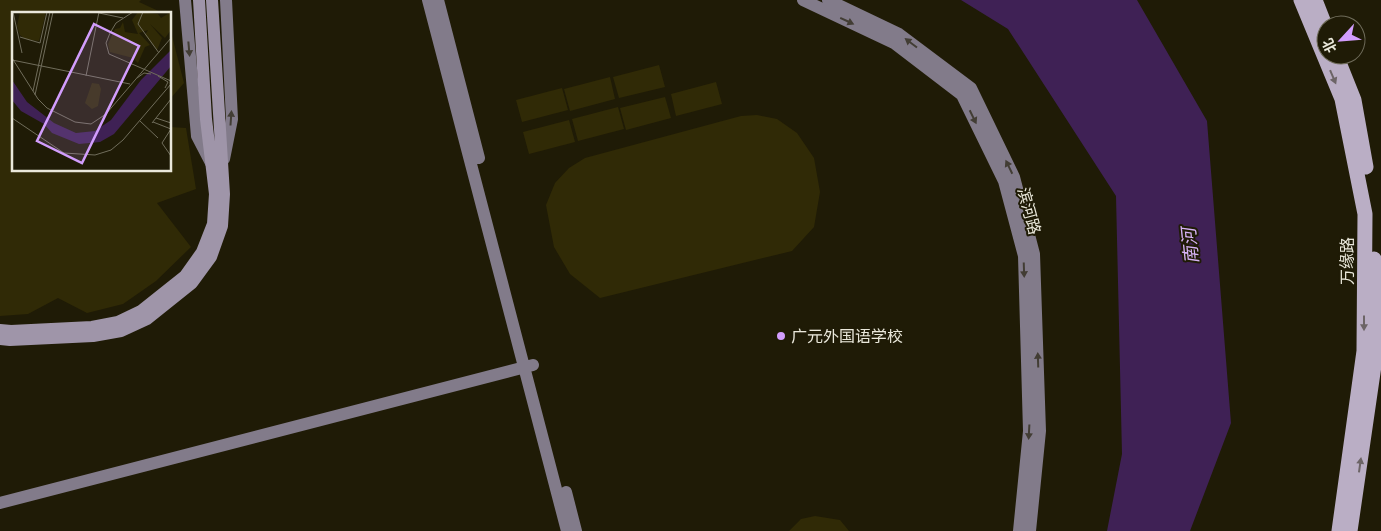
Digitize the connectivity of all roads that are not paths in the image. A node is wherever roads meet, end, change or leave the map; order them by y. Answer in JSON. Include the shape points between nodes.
{"nodes":[{"id":1,"x":185,"y":0,"type":"edge"},
{"id":2,"x":199,"y":0,"type":"edge"},
{"id":3,"x":212,"y":0,"type":"edge"},
{"id":4,"x":226,"y":0,"type":"edge"},
{"id":5,"x":428,"y":0,"type":"edge"},
{"id":6,"x":438,"y":0,"type":"edge"},
{"id":7,"x":803,"y":0,"type":"edge"},
{"id":8,"x":828,"y":0,"type":"edge"},
{"id":9,"x":1300,"y":0,"type":"edge"},
{"id":10,"x":1315,"y":0,"type":"edge"},
{"id":11,"x":1321,"y":15,"type":"edge"},
{"id":12,"x":1340,"y":65,"type":"edge"},
{"id":13,"x":213,"y":119,"type":"junction"},
{"id":14,"x":218,"y":166,"type":"junction"},
{"id":15,"x":0,"y":330,"type":"edge"},
{"id":16,"x":0,"y":339,"type":"edge"},
{"id":17,"x":529,"y":366,"type":"junction"},
{"id":18,"x":0,"y":503,"type":"edge"},
{"id":19,"x":567,"y":531,"type":"edge"},
{"id":20,"x":576,"y":531,"type":"edge"},
{"id":21,"x":1019,"y":531,"type":"edge"},
{"id":22,"x":1030,"y":531,"type":"edge"},
{"id":23,"x":1339,"y":531,"type":"edge"},
{"id":24,"x":1350,"y":531,"type":"edge"}],
"edges":[{"from":1,"to":14,"type":"street","one_way":true,"via":[[197,136]]},
{"from":2,"to":13,"type":"main road"},
{"from":3,"to":13,"type":"main road"},
{"from":14,"to":4,"type":"street","one_way":true,"via":[[232,118]]},
{"from":5,"to":17,"type":"street"},
{"from":6,"to":17,"type":"street"},
{"from":7,"to":21,"type":"street","name":"滨河路","one_way":true,"via":[[894,43],[962,95],[1004,181],[1024,256],[1029,431]]},
{"from":22,"to":8,"type":"street","name":"滨河路","one_way":true,"via":[[1040,431],[1034,254],[1014,177],[971,88],[899,34]]},
{"from":9,"to":23,"type":"highway","name":"万缘路","one_way":true,"via":[[1342,99],[1365,214],[1364,351]]},
{"from":10,"to":11,"type":"highway"},
{"from":24,"to":12,"type":"highway","name":"万缘路","one_way":true,"via":[[1377,345],[1373,208],[1354,100]]},
{"from":13,"to":14,"type":"main road"},
{"from":14,"to":15,"type":"main road","via":[[213,224],[202,252],[185,276],[141,311],[118,322],[92,327]]},
{"from":14,"to":16,"type":"main road","via":[[224,194],[222,226],[211,257],[192,283],[146,319],[121,331],[93,336]]},
{"from":17,"to":18,"type":"street"},
{"from":17,"to":19,"type":"street"},
{"from":17,"to":20,"type":"street"}]}
